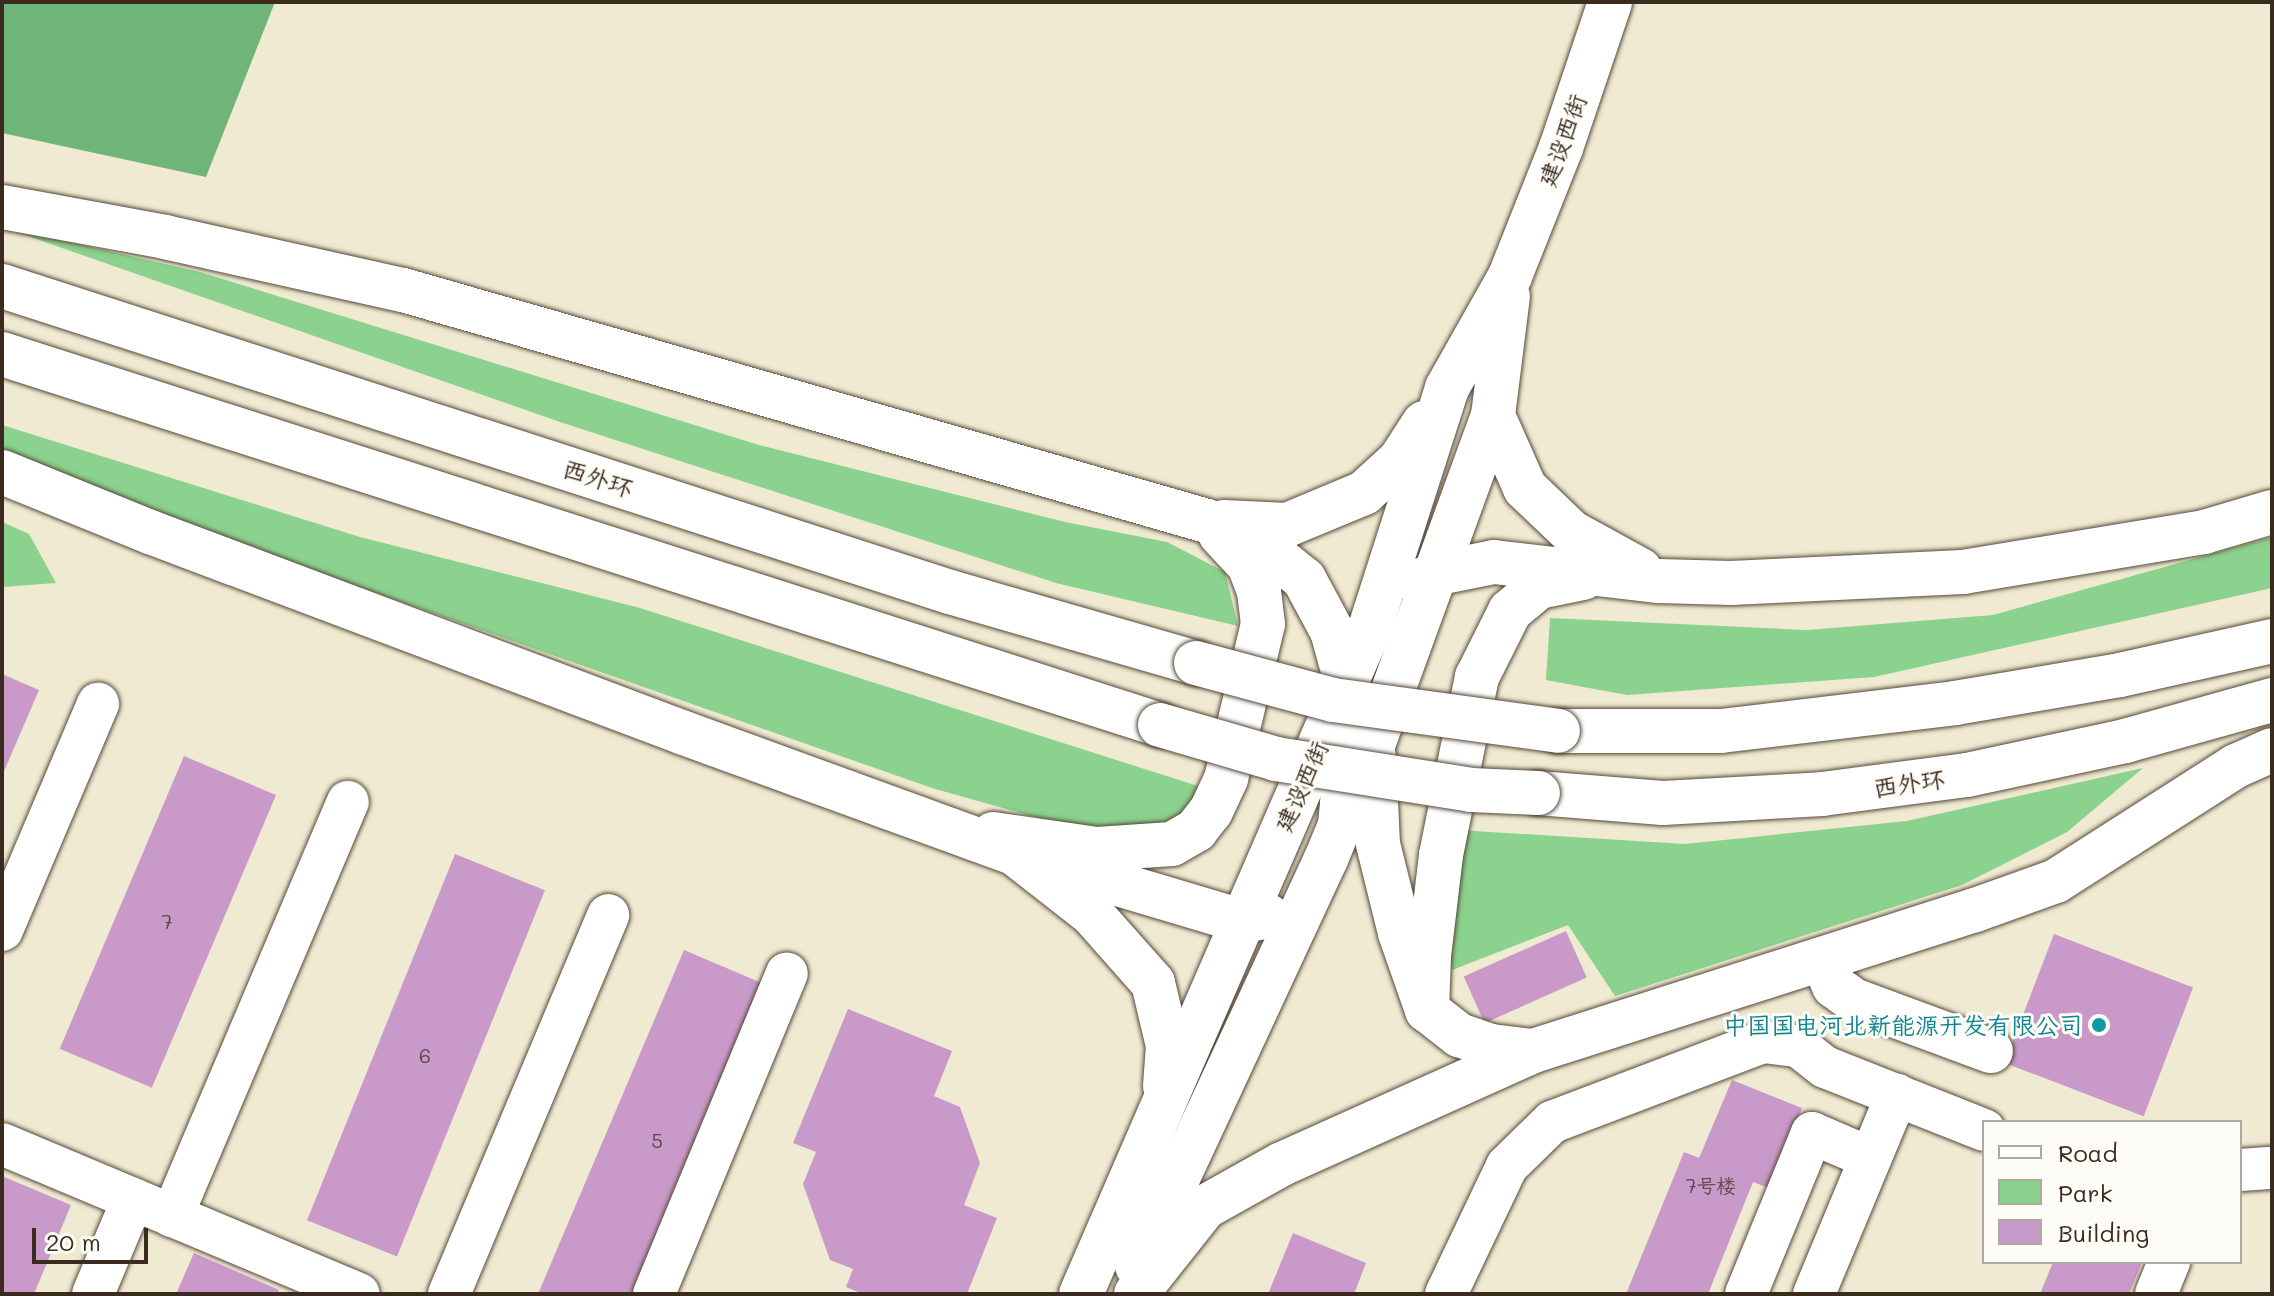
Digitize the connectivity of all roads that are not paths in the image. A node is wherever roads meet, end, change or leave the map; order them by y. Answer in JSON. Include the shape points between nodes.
{"nodes":[{"id":1,"x":1610,"y":2,"type":"edge"},
{"id":2,"x":2,"y":197,"type":"edge"},
{"id":3,"x":2,"y":207,"type":"edge"},
{"id":4,"x":165,"y":237,"type":"junction"},
{"id":5,"x":1510,"y":276,"type":"junction"},
{"id":6,"x":2,"y":286,"type":"edge"},
{"id":7,"x":2,"y":354,"type":"edge"},
{"id":8,"x":1447,"y":388,"type":"junction"},
{"id":9,"x":1493,"y":416,"type":"junction"},
{"id":10,"x":2,"y":472,"type":"edge"},
{"id":11,"x":2272,"y":512,"type":"edge"},
{"id":12,"x":1207,"y":521,"type":"junction"},
{"id":13,"x":1439,"y":573,"type":"junction"},
{"id":14,"x":1601,"y":574,"type":"junction"},
{"id":15,"x":1659,"y":581,"type":"junction"},
{"id":16,"x":1366,"y":636,"type":"junction"},
{"id":17,"x":2272,"y":641,"type":"edge"},
{"id":18,"x":1346,"y":682,"type":"junction"},
{"id":19,"x":2272,"y":700,"type":"edge"},
{"id":20,"x":98,"y":704,"type":"dead end"},
{"id":21,"x":1373,"y":745,"type":"junction"},
{"id":22,"x":2272,"y":750,"type":"edge"},
{"id":23,"x":348,"y":802,"type":"dead end"},
{"id":24,"x":944,"y":827,"type":"junction"},
{"id":25,"x":1333,"y":843,"type":"junction"},
{"id":26,"x":1014,"y":853,"type":"junction"},
{"id":27,"x":608,"y":915,"type":"dead end"},
{"id":28,"x":1242,"y":921,"type":"junction"},
{"id":29,"x":2,"y":930,"type":"edge"},
{"id":30,"x":1822,"y":959,"type":"junction"},
{"id":31,"x":787,"y":973,"type":"dead end"},
{"id":32,"x":1427,"y":1010,"type":"junction"},
{"id":33,"x":1533,"y":1051,"type":"junction"},
{"id":34,"x":1991,"y":1051,"type":"dead end"},
{"id":35,"x":1897,"y":1095,"type":"junction"},
{"id":36,"x":1164,"y":1105,"type":"junction"},
{"id":37,"x":1982,"y":1129,"type":"edge"},
{"id":38,"x":2,"y":1144,"type":"edge"},
{"id":39,"x":1870,"y":1158,"type":"junction"},
{"id":40,"x":2272,"y":1168,"type":"edge"},
{"id":41,"x":2242,"y":1170,"type":"edge"},
{"id":42,"x":133,"y":1199,"type":"junction"},
{"id":43,"x":172,"y":1216,"type":"junction"},
{"id":44,"x":2168,"y":1264,"type":"edge"},
{"id":45,"x":332,"y":1289,"type":"edge"},
{"id":46,"x":1822,"y":1292,"type":"edge"},
{"id":47,"x":93,"y":1294,"type":"edge"},
{"id":48,"x":449,"y":1294,"type":"edge"},
{"id":49,"x":654,"y":1294,"type":"edge"},
{"id":50,"x":1081,"y":1294,"type":"edge"},
{"id":51,"x":1124,"y":1294,"type":"edge"},
{"id":52,"x":1136,"y":1294,"type":"edge"},
{"id":53,"x":1446,"y":1294,"type":"edge"},
{"id":54,"x":1746,"y":1294,"type":"edge"},
{"id":55,"x":2156,"y":1294,"type":"edge"}],
"edges":[{"from":1,"to":5,"type":"main road","name":"建设西街","via":[[1561,148]]},
{"from":2,"to":4,"type":"main road"},
{"from":3,"to":4,"type":"main road"},
{"from":4,"to":12,"type":"main road","via":[[403,290]]},
{"from":5,"to":8,"type":"main road","name":"建设西街"},
{"from":5,"to":9,"type":"main road","name":"建设西街"},
{"from":6,"to":17,"type":"main road","name":"西外环","bridge":true,"via":[[934,587],[1333,700],[1558,731],[1721,731],[1955,703],[2120,675]]},
{"from":7,"to":19,"type":"main road","name":"西外环","bridge":true,"via":[[1160,725],[1276,759],[1471,790],[1663,803],[1822,794],[1967,775],[2125,741]]},
{"from":8,"to":12,"type":"main road","via":[[1400,460],[1364,493],[1287,525]]},
{"from":8,"to":16,"type":"main road","name":"建设西街"},
{"from":9,"to":13,"type":"main road","name":"建设西街"},
{"from":9,"to":15,"type":"main road","via":[[1525,488],[1571,532]]},
{"from":10,"to":24,"type":"main road","via":[[283,583]]},
{"from":11,"to":15,"type":"main road","via":[[2204,532],[1963,572],[1731,583]]},
{"from":12,"to":18,"type":"main road","via":[[1265,548],[1304,579],[1332,631]]},
{"from":12,"to":24,"type":"main road","via":[[1249,565],[1263,624],[1226,779],[1196,830],[1172,844],[1097,849]]},
{"from":13,"to":14,"type":"main road","via":[[1494,562]]},
{"from":13,"to":16,"type":"main road","via":[[1405,588]]},
{"from":13,"to":21,"type":"main road","name":"建设西街"},
{"from":14,"to":15,"type":"main road"},
{"from":14,"to":32,"type":"main road","via":[[1539,587],[1510,611],[1477,677],[1441,855]]},
{"from":16,"to":18,"type":"main road","name":"建设西街"},
{"from":16,"to":21,"type":"main road"},
{"from":18,"to":25,"type":"main road","via":[[1347,743]]},
{"from":18,"to":28,"type":"main road","name":"建设西街"},
{"from":20,"to":29,"type":"street"},
{"from":21,"to":25,"type":"main road","name":"建设西街"},
{"from":21,"to":32,"type":"main road","via":[[1378,844],[1400,933]]},
{"from":22,"to":30,"type":"main road","via":[[2236,766],[2056,881]]},
{"from":23,"to":43,"type":"street"},
{"from":24,"to":26,"type":"main road"},
{"from":25,"to":28,"type":"main road","via":[[1268,918]]},
{"from":25,"to":51,"type":"main road","name":"建设西街"},
{"from":26,"to":28,"type":"main road"},
{"from":26,"to":36,"type":"main road","via":[[1092,914],[1153,983],[1168,1046]]},
{"from":27,"to":48,"type":"street"},
{"from":28,"to":36,"type":"main road","name":"建设西街"},
{"from":30,"to":33,"type":"main road"},
{"from":30,"to":34,"type":"main road","via":[[1834,986],[1853,1000]]},
{"from":31,"to":49,"type":"street"},
{"from":32,"to":33,"type":"main road","via":[[1459,1035]]},
{"from":33,"to":52,"type":"main road","via":[[1282,1164],[1205,1207]]},
{"from":35,"to":37,"type":"street"},
{"from":35,"to":39,"type":"street"},
{"from":35,"to":53,"type":"street","via":[[1825,1067],[1798,1046],[1763,1042],[1552,1122],[1507,1166]]},
{"from":36,"to":50,"type":"main road","name":"建设西街"},
{"from":38,"to":42,"type":"street"},
{"from":39,"to":46,"type":"street"},
{"from":39,"to":54,"type":"street","via":[[1812,1133]]},
{"from":40,"to":41,"type":"street"},
{"from":42,"to":43,"type":"street"},
{"from":42,"to":47,"type":"street"},
{"from":43,"to":45,"type":"street"},
{"from":44,"to":55,"type":"street"}]}
